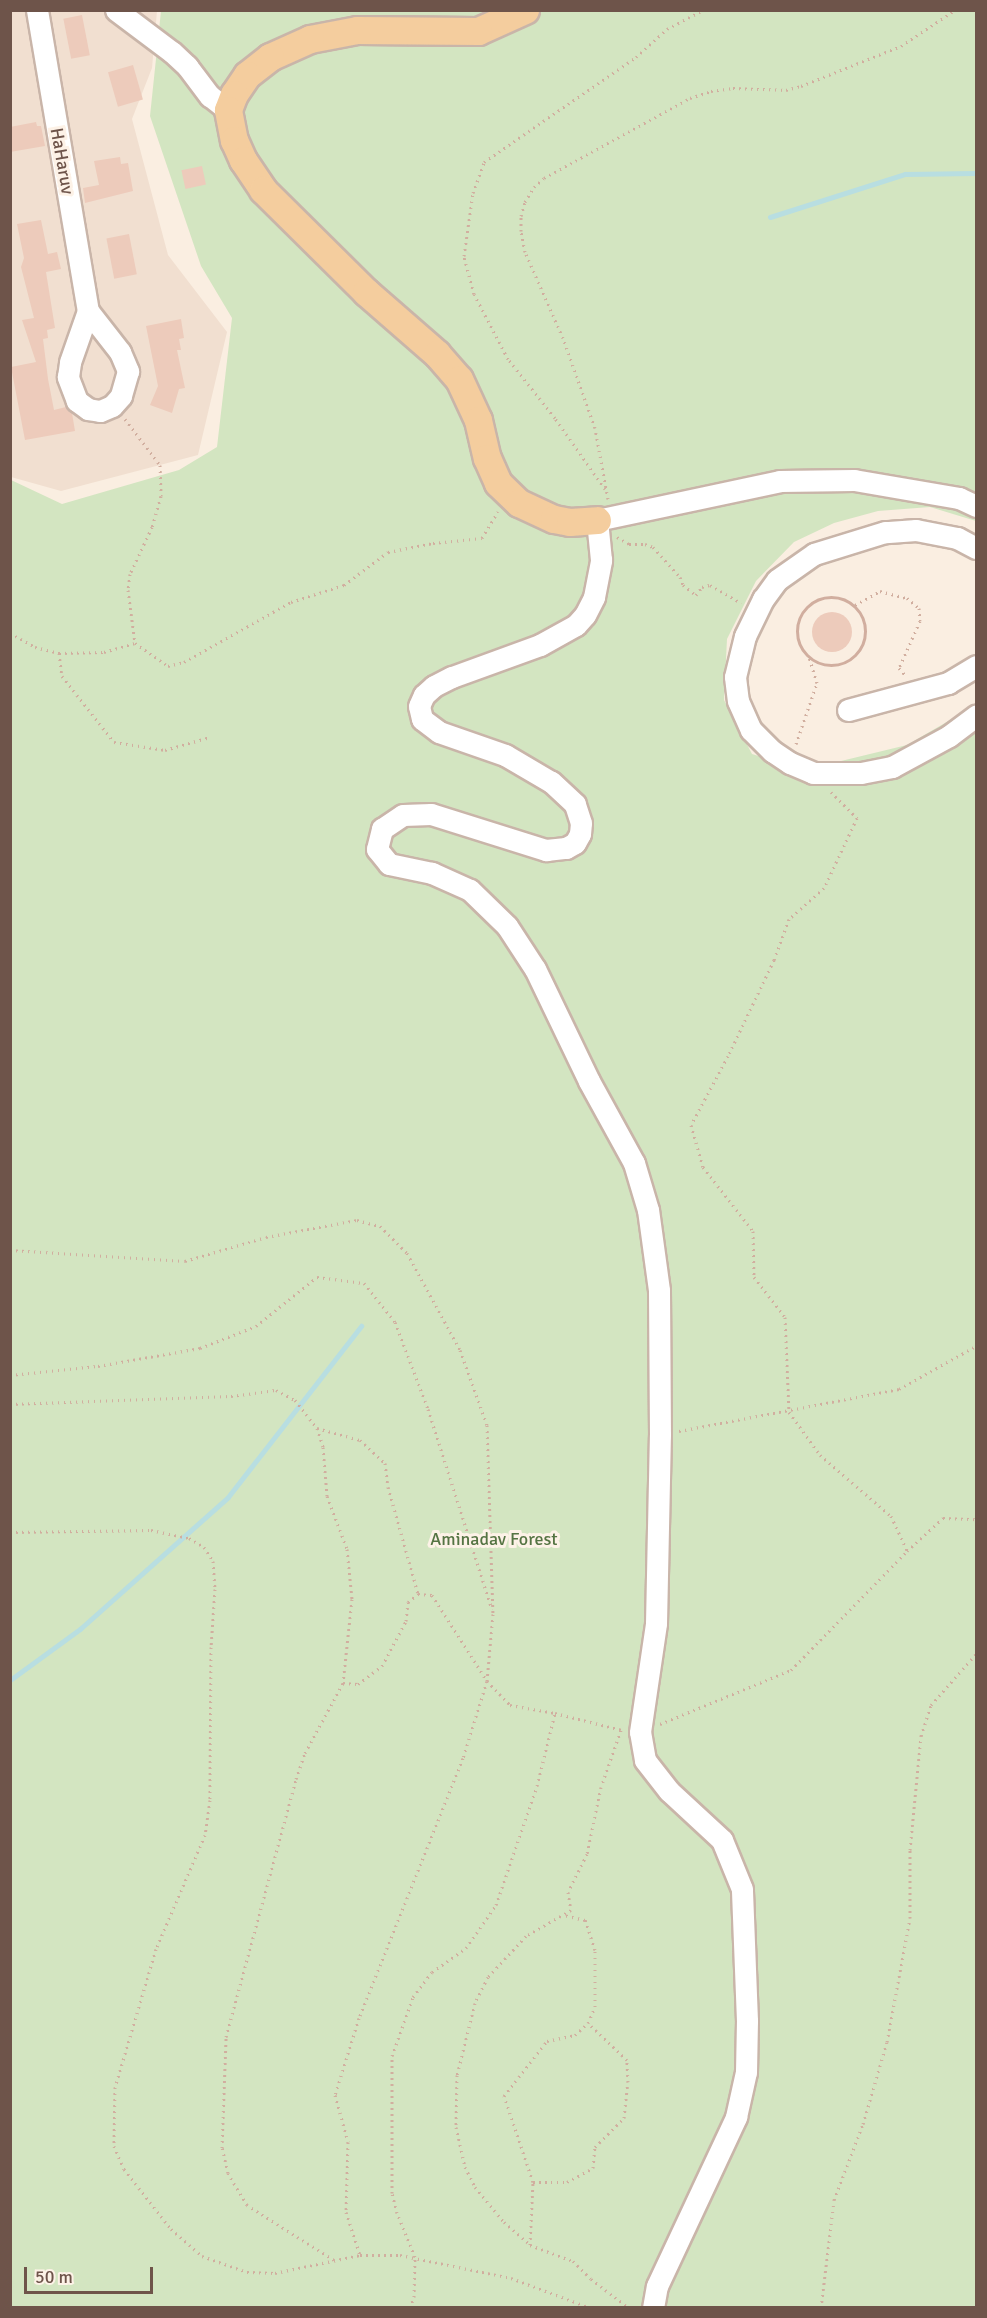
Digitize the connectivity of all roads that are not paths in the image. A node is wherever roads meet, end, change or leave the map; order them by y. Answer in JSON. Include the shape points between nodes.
{"nodes":[{"id":1,"x":37,"y":10,"type":"edge"},
{"id":2,"x":116,"y":10,"type":"edge"},
{"id":3,"x":525,"y":10,"type":"edge"},
{"id":4,"x":228,"y":110,"type":"junction"},
{"id":5,"x":88,"y":311,"type":"junction"},
{"id":6,"x":976,"y":506,"type":"edge"},
{"id":7,"x":604,"y":519,"type":"junction"},
{"id":8,"x":976,"y":549,"type":"edge"},
{"id":9,"x":976,"y":666,"type":"edge"},
{"id":10,"x":848,"y":710,"type":"dead end"},
{"id":11,"x":976,"y":716,"type":"edge"},
{"id":12,"x":653,"y":2307,"type":"edge"}],
"edges":[{"from":1,"to":5,"type":"street","name":"HaHaruv"},
{"from":2,"to":4,"type":"street","via":[[172,52],[210,96]]},
{"from":3,"to":4,"type":"main road","via":[[478,31],[357,30],[310,39],[270,57],[247,75]]},
{"from":4,"to":7,"type":"main road","via":[[234,140],[263,190],[366,292],[437,354],[459,380],[478,420],[491,471],[509,495],[554,519]]},
{"from":5,"to":5,"type":"street","name":"HaHaruv","via":[[70,362],[70,387],[77,401],[88,410],[100,411],[114,405],[126,386],[127,367]]},
{"from":6,"to":7,"type":"street","via":[[959,498],[854,480],[780,482]]},
{"from":7,"to":12,"type":"street","via":[[594,597],[576,625],[540,645],[434,686],[419,706],[422,719],[439,732],[506,755],[551,782],[575,804],[581,823],[575,843],[546,850],[431,814],[403,815],[382,829],[376,849],[389,864],[432,873],[470,890],[507,926],[535,969],[634,1163],[648,1210],[659,1290],[657,1623],[631,1731],[645,1760],[669,1791],[722,1840],[742,1889],[747,2021],[746,2072],[736,2117],[657,2286]]},
{"from":8,"to":11,"type":"street","via":[[957,538],[916,530],[885,532],[814,554],[777,580],[745,636],[735,677],[738,701],[751,730],[772,751],[813,772],[834,775],[892,767],[949,736]]},
{"from":9,"to":10,"type":"street","via":[[948,683]]}]}
